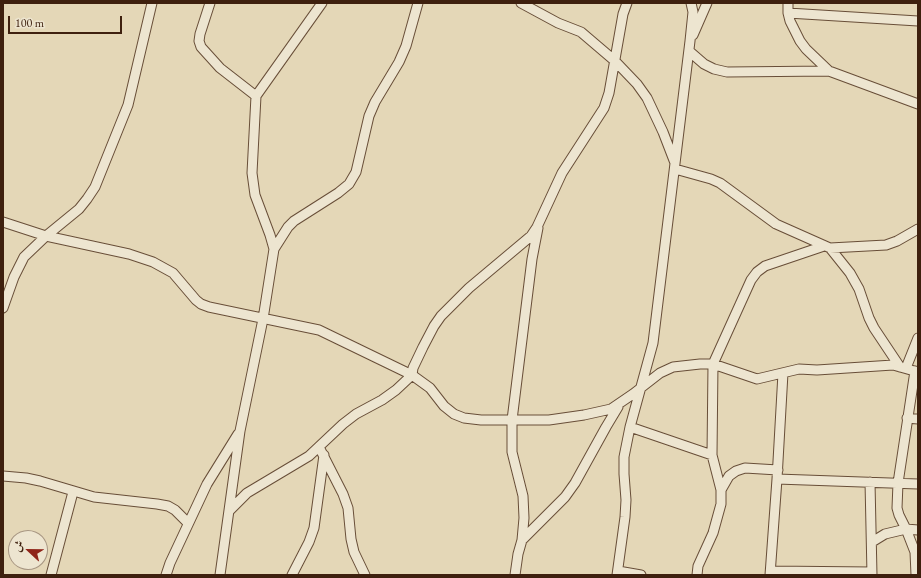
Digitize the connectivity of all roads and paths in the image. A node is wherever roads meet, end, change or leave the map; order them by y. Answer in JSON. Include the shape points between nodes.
{"nodes":[{"id":1,"x":152,"y":3,"type":"edge"},
{"id":2,"x":210,"y":3,"type":"edge"},
{"id":3,"x":322,"y":3,"type":"edge"},
{"id":4,"x":418,"y":3,"type":"edge"},
{"id":5,"x":521,"y":3,"type":"edge"},
{"id":6,"x":627,"y":3,"type":"edge"},
{"id":7,"x":691,"y":3,"type":"edge"},
{"id":8,"x":707,"y":3,"type":"edge"},
{"id":9,"x":788,"y":3,"type":"edge"},
{"id":10,"x":788,"y":13,"type":"junction"},
{"id":11,"x":918,"y":21,"type":"edge"},
{"id":12,"x":690,"y":41,"type":"junction"},
{"id":13,"x":689,"y":51,"type":"junction"},
{"id":14,"x":616,"y":61,"type":"junction"},
{"id":15,"x":829,"y":71,"type":"junction"},
{"id":16,"x":256,"y":96,"type":"junction"},
{"id":17,"x":918,"y":104,"type":"edge"},
{"id":18,"x":675,"y":167,"type":"junction"},
{"id":19,"x":540,"y":221,"type":"junction"},
{"id":20,"x":3,"y":222,"type":"edge"},
{"id":21,"x":918,"y":229,"type":"edge"},
{"id":22,"x":46,"y":236,"type":"junction"},
{"id":23,"x":827,"y":247,"type":"junction"},
{"id":24,"x":274,"y":249,"type":"junction"},
{"id":25,"x":3,"y":308,"type":"edge"},
{"id":26,"x":263,"y":319,"type":"junction"},
{"id":27,"x":918,"y":338,"type":"edge"},
{"id":28,"x":713,"y":364,"type":"junction"},
{"id":29,"x":903,"y":367,"type":"junction"},
{"id":30,"x":916,"y":372,"type":"edge"},
{"id":31,"x":783,"y":373,"type":"junction"},
{"id":32,"x":412,"y":375,"type":"junction"},
{"id":33,"x":642,"y":387,"type":"junction"},
{"id":34,"x":621,"y":402,"type":"junction"},
{"id":35,"x":907,"y":418,"type":"junction"},
{"id":36,"x":918,"y":419,"type":"edge"},
{"id":37,"x":512,"y":420,"type":"junction"},
{"id":38,"x":630,"y":427,"type":"junction"},
{"id":39,"x":240,"y":432,"type":"junction"},
{"id":40,"x":321,"y":451,"type":"junction"},
{"id":41,"x":712,"y":455,"type":"junction"},
{"id":42,"x":778,"y":474,"type":"junction"},
{"id":43,"x":3,"y":476,"type":"edge"},
{"id":44,"x":870,"y":482,"type":"junction"},
{"id":45,"x":898,"y":483,"type":"junction"},
{"id":46,"x":918,"y":484,"type":"edge"},
{"id":47,"x":721,"y":490,"type":"junction"},
{"id":48,"x":73,"y":492,"type":"junction"},
{"id":49,"x":229,"y":511,"type":"junction"},
{"id":50,"x":188,"y":523,"type":"junction"},
{"id":51,"x":906,"y":528,"type":"junction"},
{"id":52,"x":918,"y":530,"type":"edge"},
{"id":53,"x":522,"y":540,"type":"junction"},
{"id":54,"x":872,"y":542,"type":"junction"},
{"id":55,"x":617,"y":573,"type":"edge"},
{"id":56,"x":770,"y":573,"type":"edge"},
{"id":57,"x":872,"y":574,"type":"edge"},
{"id":58,"x":51,"y":575,"type":"edge"},
{"id":59,"x":166,"y":575,"type":"edge"},
{"id":60,"x":220,"y":575,"type":"edge"},
{"id":61,"x":292,"y":575,"type":"edge"},
{"id":62,"x":365,"y":575,"type":"edge"},
{"id":63,"x":515,"y":575,"type":"edge"},
{"id":64,"x":641,"y":575,"type":"edge"},
{"id":65,"x":697,"y":575,"type":"edge"},
{"id":66,"x":916,"y":575,"type":"edge"}],
"edges":[{"from":1,"to":22,"type":"street","via":[[128,105],[95,187],[79,209]]},
{"from":2,"to":16,"type":"street","via":[[200,34],[201,47],[220,68]]},
{"from":3,"to":16,"type":"street"},
{"from":4,"to":24,"type":"street","via":[[406,46],[374,102],[356,172],[349,184],[288,226]]},
{"from":5,"to":14,"type":"street","via":[[581,32]]},
{"from":6,"to":14,"type":"street"},
{"from":7,"to":12,"type":"street","via":[[693,12]]},
{"from":8,"to":12,"type":"street"},
{"from":9,"to":10,"type":"street"},
{"from":10,"to":11,"type":"street"},
{"from":10,"to":15,"type":"street","via":[[806,50]]},
{"from":12,"to":13,"type":"street"},
{"from":13,"to":15,"type":"street","via":[[704,64],[726,72]]},
{"from":13,"to":18,"type":"street"},
{"from":14,"to":18,"type":"street","via":[[647,98],[663,132]]},
{"from":14,"to":19,"type":"street","via":[[604,108],[562,173]]},
{"from":15,"to":17,"type":"street"},
{"from":16,"to":24,"type":"street","via":[[252,173],[255,195]]},
{"from":18,"to":23,"type":"street","via":[[720,183],[776,224]]},
{"from":18,"to":33,"type":"street","via":[[653,343]]},
{"from":19,"to":32,"type":"street","via":[[531,236],[469,288],[441,316],[423,347]]},
{"from":19,"to":37,"type":"street","via":[[532,258]]},
{"from":20,"to":22,"type":"street"},
{"from":21,"to":23,"type":"street","via":[[886,245]]},
{"from":22,"to":25,"type":"street","via":[[24,257]]},
{"from":22,"to":26,"type":"street","via":[[129,254],[153,262],[173,274],[201,304]]},
{"from":23,"to":28,"type":"street","via":[[766,266],[757,272]]},
{"from":23,"to":29,"type":"street","via":[[850,273],[874,328]]},
{"from":24,"to":26,"type":"street"},
{"from":26,"to":32,"type":"street","via":[[319,330]]},
{"from":26,"to":39,"type":"street"},
{"from":27,"to":29,"type":"street"},
{"from":28,"to":31,"type":"street","via":[[757,379]]},
{"from":28,"to":33,"type":"street","via":[[673,368],[660,372]]},
{"from":28,"to":41,"type":"street"},
{"from":29,"to":30,"type":"street"},
{"from":29,"to":31,"type":"street","via":[[893,365]]},
{"from":30,"to":35,"type":"street"},
{"from":31,"to":42,"type":"street"},
{"from":32,"to":37,"type":"street","via":[[430,388],[454,414],[481,420]]},
{"from":32,"to":40,"type":"street","via":[[382,400],[343,424]]},
{"from":33,"to":34,"type":"street"},
{"from":33,"to":38,"type":"street"},
{"from":34,"to":37,"type":"street","via":[[611,409],[584,415],[549,420]]},
{"from":34,"to":53,"type":"street","via":[[576,483],[565,498]]},
{"from":35,"to":36,"type":"street"},
{"from":35,"to":45,"type":"street"},
{"from":37,"to":53,"type":"street","via":[[512,452],[523,496]]},
{"from":38,"to":41,"type":"street"},
{"from":38,"to":55,"type":"street","via":[[624,457],[625,517]]},
{"from":39,"to":49,"type":"street"},
{"from":39,"to":50,"type":"street","via":[[206,484]]},
{"from":40,"to":49,"type":"street","via":[[256,486]]},
{"from":40,"to":61,"type":"street","via":[[314,528]]},
{"from":40,"to":62,"type":"street","via":[[348,508],[354,552]]},
{"from":41,"to":47,"type":"street"},
{"from":42,"to":44,"type":"street"},
{"from":42,"to":47,"type":"street","via":[[745,468],[729,476]]},
{"from":42,"to":56,"type":"street"},
{"from":43,"to":48,"type":"street","via":[[40,480]]},
{"from":44,"to":45,"type":"street"},
{"from":44,"to":54,"type":"street"},
{"from":45,"to":46,"type":"street"},
{"from":45,"to":51,"type":"street","via":[[897,508]]},
{"from":47,"to":65,"type":"street","via":[[721,504],[713,533],[698,566]]},
{"from":48,"to":50,"type":"street","via":[[105,499],[168,506]]},
{"from":48,"to":58,"type":"street"},
{"from":49,"to":60,"type":"street"},
{"from":50,"to":59,"type":"street"},
{"from":51,"to":52,"type":"street"},
{"from":51,"to":54,"type":"street","via":[[885,534]]},
{"from":51,"to":66,"type":"street","via":[[915,552]]},
{"from":53,"to":63,"type":"street"},
{"from":54,"to":57,"type":"street"},
{"from":55,"to":64,"type":"street"},
{"from":56,"to":57,"type":"street"}]}
